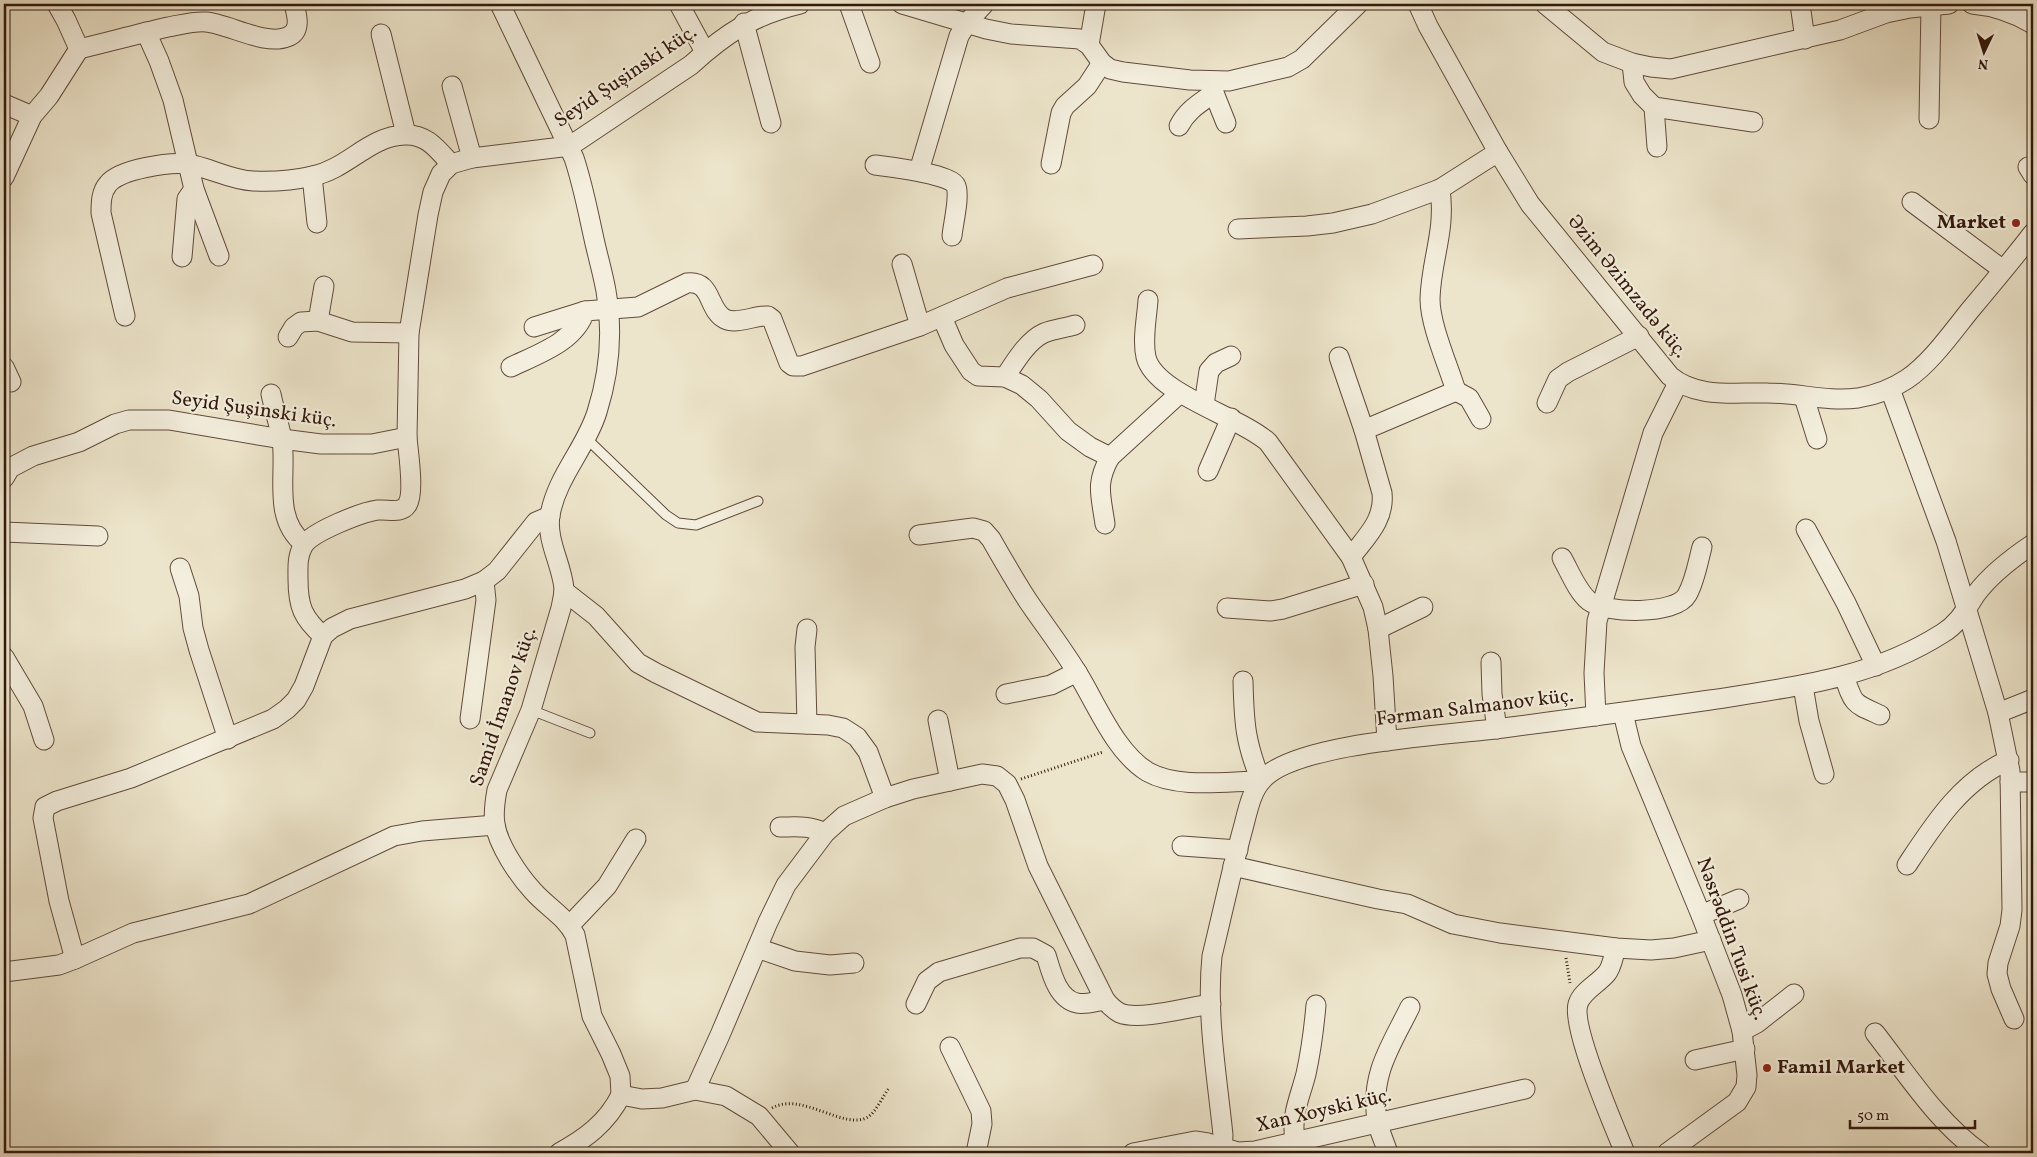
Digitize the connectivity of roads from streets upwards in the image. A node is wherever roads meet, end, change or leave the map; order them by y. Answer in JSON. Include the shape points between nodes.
{"nodes":[{"id":1,"x":57,"y":4,"type":"edge"},
{"id":2,"x":294,"y":4,"type":"edge"},
{"id":3,"x":500,"y":4,"type":"edge"},
{"id":4,"x":679,"y":4,"type":"edge"},
{"id":5,"x":800,"y":4,"type":"edge"},
{"id":6,"x":849,"y":4,"type":"edge"},
{"id":7,"x":902,"y":4,"type":"edge"},
{"id":8,"x":984,"y":4,"type":"edge"},
{"id":9,"x":1096,"y":4,"type":"edge"},
{"id":10,"x":1358,"y":4,"type":"edge"},
{"id":11,"x":1418,"y":4,"type":"edge"},
{"id":12,"x":1545,"y":4,"type":"edge"},
{"id":13,"x":1800,"y":4,"type":"edge"},
{"id":14,"x":1940,"y":4,"type":"edge"},
{"id":15,"x":1972,"y":4,"type":"edge"},
{"id":16,"x":967,"y":23,"type":"junction"},
{"id":17,"x":744,"y":24,"type":"junction"},
{"id":18,"x":2033,"y":24,"type":"edge"},
{"id":19,"x":146,"y":32,"type":"junction"},
{"id":20,"x":381,"y":34,"type":"dead end"},
{"id":21,"x":1806,"y":38,"type":"junction"},
{"id":22,"x":1089,"y":44,"type":"junction"},
{"id":23,"x":79,"y":49,"type":"junction"},
{"id":24,"x":705,"y":52,"type":"junction"},
{"id":25,"x":870,"y":63,"type":"dead end"},
{"id":26,"x":1102,"y":63,"type":"junction"},
{"id":27,"x":1632,"y":63,"type":"junction"},
{"id":28,"x":452,"y":86,"type":"dead end"},
{"id":29,"x":1213,"y":87,"type":"junction"},
{"id":30,"x":4,"y":104,"type":"edge"},
{"id":31,"x":1654,"y":107,"type":"junction"},
{"id":32,"x":32,"y":116,"type":"junction"},
{"id":33,"x":1928,"y":119,"type":"dead end"},
{"id":34,"x":1753,"y":122,"type":"dead end"},
{"id":35,"x":771,"y":123,"type":"dead end"},
{"id":36,"x":1226,"y":123,"type":"dead end"},
{"id":37,"x":1179,"y":126,"type":"dead end"},
{"id":38,"x":406,"y":134,"type":"junction"},
{"id":39,"x":570,"y":146,"type":"junction"},
{"id":40,"x":1658,"y":147,"type":"dead end"},
{"id":41,"x":1498,"y":152,"type":"junction"},
{"id":42,"x":472,"y":158,"type":"junction"},
{"id":43,"x":188,"y":164,"type":"junction"},
{"id":44,"x":451,"y":164,"type":"junction"},
{"id":45,"x":875,"y":164,"type":"dead end"},
{"id":46,"x":1051,"y":164,"type":"dead end"},
{"id":47,"x":919,"y":172,"type":"junction"},
{"id":48,"x":312,"y":176,"type":"junction"},
{"id":49,"x":4,"y":177,"type":"edge"},
{"id":50,"x":194,"y":189,"type":"junction"},
{"id":51,"x":1440,"y":189,"type":"junction"},
{"id":52,"x":1912,"y":202,"type":"dead end"},
{"id":53,"x":317,"y":224,"type":"dead end"},
{"id":54,"x":1238,"y":229,"type":"dead end"},
{"id":55,"x":2033,"y":233,"type":"edge"},
{"id":56,"x":952,"y":236,"type":"dead end"},
{"id":57,"x":219,"y":256,"type":"dead end"},
{"id":58,"x":182,"y":257,"type":"dead end"},
{"id":59,"x":902,"y":264,"type":"dead end"},
{"id":60,"x":1093,"y":265,"type":"dead end"},
{"id":61,"x":2003,"y":270,"type":"junction"},
{"id":62,"x":324,"y":286,"type":"dead end"},
{"id":63,"x":1148,"y":300,"type":"dead end"},
{"id":64,"x":608,"y":308,"type":"junction"},
{"id":65,"x":585,"y":310,"type":"junction"},
{"id":66,"x":125,"y":316,"type":"dead end"},
{"id":67,"x":942,"y":317,"type":"junction"},
{"id":68,"x":318,"y":321,"type":"junction"},
{"id":69,"x":1075,"y":325,"type":"dead end"},
{"id":70,"x":920,"y":326,"type":"junction"},
{"id":71,"x":534,"y":327,"type":"dead end"},
{"id":72,"x":409,"y":333,"type":"junction"},
{"id":73,"x":1639,"y":336,"type":"junction"},
{"id":74,"x":288,"y":337,"type":"dead end"},
{"id":75,"x":1231,"y":356,"type":"dead end"},
{"id":76,"x":1339,"y":357,"type":"dead end"},
{"id":77,"x":511,"y":367,"type":"dead end"},
{"id":78,"x":1005,"y":377,"type":"junction"},
{"id":79,"x":1678,"y":383,"type":"junction"},
{"id":80,"x":1890,"y":389,"type":"junction"},
{"id":81,"x":1456,"y":391,"type":"junction"},
{"id":82,"x":1180,"y":393,"type":"junction"},
{"id":83,"x":271,"y":394,"type":"dead end"},
{"id":84,"x":1804,"y":397,"type":"junction"},
{"id":85,"x":1547,"y":403,"type":"dead end"},
{"id":86,"x":1204,"y":405,"type":"junction"},
{"id":87,"x":1231,"y":418,"type":"junction"},
{"id":88,"x":1481,"y":419,"type":"dead end"},
{"id":89,"x":1364,"y":430,"type":"junction"},
{"id":90,"x":407,"y":437,"type":"junction"},
{"id":91,"x":282,"y":439,"type":"junction"},
{"id":92,"x":1817,"y":439,"type":"dead end"},
{"id":93,"x":1110,"y":458,"type":"junction"},
{"id":94,"x":6,"y":468,"type":"edge"},
{"id":95,"x":1208,"y":471,"type":"dead end"},
{"id":96,"x":550,"y":516,"type":"junction"},
{"id":97,"x":1104,"y":524,"type":"dead end"},
{"id":98,"x":1806,"y":529,"type":"dead end"},
{"id":99,"x":4,"y":532,"type":"edge"},
{"id":100,"x":919,"y":535,"type":"dead end"},
{"id":101,"x":98,"y":536,"type":"dead end"},
{"id":102,"x":304,"y":544,"type":"junction"},
{"id":103,"x":2033,"y":544,"type":"edge"},
{"id":104,"x":1702,"y":547,"type":"dead end"},
{"id":105,"x":1351,"y":557,"type":"junction"},
{"id":106,"x":1562,"y":558,"type":"dead end"},
{"id":107,"x":180,"y":568,"type":"dead end"},
{"id":108,"x":484,"y":581,"type":"junction"},
{"id":109,"x":1364,"y":584,"type":"junction"},
{"id":110,"x":564,"y":590,"type":"junction"},
{"id":111,"x":1423,"y":607,"type":"dead end"},
{"id":112,"x":1601,"y":607,"type":"junction"},
{"id":113,"x":1227,"y":608,"type":"dead end"},
{"id":114,"x":1966,"y":611,"type":"junction"},
{"id":115,"x":807,"y":629,"type":"dead end"},
{"id":116,"x":1378,"y":629,"type":"junction"},
{"id":117,"x":323,"y":636,"type":"junction"},
{"id":118,"x":4,"y":657,"type":"edge"},
{"id":119,"x":1491,"y":662,"type":"dead end"},
{"id":120,"x":1876,"y":666,"type":"junction"},
{"id":121,"x":1077,"y":672,"type":"junction"},
{"id":122,"x":1844,"y":676,"type":"junction"},
{"id":123,"x":1244,"y":681,"type":"dead end"},
{"id":124,"x":1803,"y":686,"type":"junction"},
{"id":125,"x":1006,"y":694,"type":"dead end"},
{"id":126,"x":2033,"y":699,"type":"edge"},
{"id":127,"x":1623,"y":713,"type":"junction"},
{"id":128,"x":1998,"y":713,"type":"junction"},
{"id":129,"x":1880,"y":715,"type":"dead end"},
{"id":130,"x":1596,"y":716,"type":"junction"},
{"id":131,"x":470,"y":719,"type":"dead end"},
{"id":132,"x":938,"y":720,"type":"dead end"},
{"id":133,"x":807,"y":724,"type":"junction"},
{"id":134,"x":1497,"y":729,"type":"junction"},
{"id":135,"x":228,"y":739,"type":"junction"},
{"id":136,"x":44,"y":740,"type":"dead end"},
{"id":137,"x":1387,"y":741,"type":"junction"},
{"id":138,"x":2009,"y":760,"type":"junction"},
{"id":139,"x":1824,"y":774,"type":"dead end"},
{"id":140,"x":950,"y":781,"type":"junction"},
{"id":141,"x":1261,"y":781,"type":"junction"},
{"id":142,"x":2010,"y":782,"type":"junction"},
{"id":143,"x":2033,"y":782,"type":"edge"},
{"id":144,"x":885,"y":798,"type":"junction"},
{"id":145,"x":495,"y":825,"type":"junction"},
{"id":146,"x":780,"y":827,"type":"dead end"},
{"id":147,"x":825,"y":832,"type":"junction"},
{"id":148,"x":636,"y":839,"type":"dead end"},
{"id":149,"x":1182,"y":846,"type":"dead end"},
{"id":150,"x":1236,"y":858,"type":"junction"},
{"id":151,"x":1907,"y":865,"type":"dead end"},
{"id":152,"x":1738,"y":899,"type":"dead end"},
{"id":153,"x":1701,"y":915,"type":"junction"},
{"id":154,"x":570,"y":925,"type":"junction"},
{"id":155,"x":1711,"y":940,"type":"junction"},
{"id":156,"x":757,"y":948,"type":"junction"},
{"id":157,"x":1616,"y":948,"type":"junction"},
{"id":158,"x":75,"y":960,"type":"junction"},
{"id":159,"x":854,"y":963,"type":"dead end"},
{"id":160,"x":4,"y":972,"type":"edge"},
{"id":161,"x":1794,"y":994,"type":"dead end"},
{"id":162,"x":1105,"y":1000,"type":"junction"},
{"id":163,"x":916,"y":1004,"type":"dead end"},
{"id":164,"x":1210,"y":1004,"type":"junction"},
{"id":165,"x":1316,"y":1005,"type":"dead end"},
{"id":166,"x":1410,"y":1007,"type":"dead end"},
{"id":167,"x":2014,"y":1019,"type":"dead end"},
{"id":168,"x":1742,"y":1031,"type":"junction"},
{"id":169,"x":1875,"y":1033,"type":"dead end"},
{"id":170,"x":950,"y":1047,"type":"dead end"},
{"id":171,"x":1745,"y":1049,"type":"junction"},
{"id":172,"x":1695,"y":1060,"type":"dead end"},
{"id":173,"x":1526,"y":1089,"type":"dead end"},
{"id":174,"x":695,"y":1090,"type":"junction"},
{"id":175,"x":621,"y":1095,"type":"junction"},
{"id":176,"x":1378,"y":1122,"type":"junction"},
{"id":177,"x":1284,"y":1147,"type":"edge"},
{"id":178,"x":1223,"y":1151,"type":"edge"},
{"id":179,"x":559,"y":1153,"type":"edge"},
{"id":180,"x":790,"y":1153,"type":"edge"},
{"id":181,"x":976,"y":1153,"type":"edge"},
{"id":182,"x":1133,"y":1153,"type":"edge"},
{"id":183,"x":1388,"y":1153,"type":"edge"},
{"id":184,"x":1625,"y":1153,"type":"edge"},
{"id":185,"x":1667,"y":1153,"type":"edge"},
{"id":186,"x":1981,"y":1153,"type":"edge"}],
"edges":[{"from":1,"to":23,"type":"street"},
{"from":2,"to":19,"type":"street","via":[[297,26],[294,34],[286,38],[242,33],[203,22]]},
{"from":3,"to":39,"type":"street","name":"Samid İmanov küç."},
{"from":4,"to":24,"type":"street"},
{"from":5,"to":17,"type":"street","name":"Seyid Şuşinski küç."},
{"from":6,"to":25,"type":"street"},
{"from":7,"to":16,"type":"street"},
{"from":8,"to":16,"type":"street"},
{"from":9,"to":22,"type":"street"},
{"from":10,"to":29,"type":"street","via":[[1302,59],[1288,67]]},
{"from":11,"to":41,"type":"street","name":"Əzim Əzimzadə küç."},
{"from":12,"to":27,"type":"street","via":[[1603,52]]},
{"from":13,"to":21,"type":"street"},
{"from":14,"to":21,"type":"street","via":[[1886,13],[1856,25]]},
{"from":14,"to":33,"type":"street"},
{"from":15,"to":18,"type":"street","via":[[2001,8]]},
{"from":16,"to":22,"type":"street","via":[[1011,34],[1080,39]]},
{"from":16,"to":47,"type":"street","via":[[959,36]]},
{"from":17,"to":24,"type":"street","name":"Seyid Şuşinski küç."},
{"from":17,"to":35,"type":"street"},
{"from":19,"to":23,"type":"street"},
{"from":19,"to":43,"type":"street","via":[[174,100]]},
{"from":20,"to":38,"type":"street"},
{"from":21,"to":27,"type":"street","via":[[1671,68],[1651,68]]},
{"from":22,"to":26,"type":"street"},
{"from":23,"to":32,"type":"street"},
{"from":24,"to":39,"type":"street","name":"Seyid Şuşinski küç.","via":[[691,65]]},
{"from":26,"to":29,"type":"street","via":[[1122,72]]},
{"from":26,"to":46,"type":"street","via":[[1087,86],[1061,112]]},
{"from":27,"to":31,"type":"street","via":[[1634,82]]},
{"from":28,"to":42,"type":"street"},
{"from":29,"to":36,"type":"street"},
{"from":29,"to":37,"type":"street"},
{"from":30,"to":32,"type":"street"},
{"from":31,"to":34,"type":"street"},
{"from":31,"to":40,"type":"street"},
{"from":32,"to":49,"type":"street"},
{"from":38,"to":44,"type":"street","via":[[430,140]]},
{"from":38,"to":48,"type":"street","via":[[374,142],[345,163]]},
{"from":39,"to":42,"type":"street","name":"Seyid Şuşinski küç."},
{"from":39,"to":64,"type":"street","name":"Samid İmanov küç.","via":[[582,180]]},
{"from":41,"to":51,"type":"street"},
{"from":41,"to":73,"type":"street","name":"Əzim Əzimzadə küç.","via":[[1530,204]]},
{"from":42,"to":44,"type":"street","name":"Seyid Şuşinski küç."},
{"from":43,"to":48,"type":"street","via":[[253,181]]},
{"from":43,"to":50,"type":"street"},
{"from":43,"to":66,"type":"street","via":[[158,165],[116,177],[107,184],[101,198],[101,212]]},
{"from":44,"to":72,"type":"street","via":[[441,174],[433,192]]},
{"from":45,"to":47,"type":"street"},
{"from":47,"to":56,"type":"street","via":[[952,180],[956,185]]},
{"from":48,"to":53,"type":"street"},
{"from":50,"to":57,"type":"street"},
{"from":50,"to":58,"type":"street","via":[[187,199]]},
{"from":51,"to":54,"type":"street","via":[[1380,211],[1333,223]]},
{"from":51,"to":81,"type":"street","via":[[1442,224],[1430,301],[1433,321]]},
{"from":52,"to":61,"type":"street"},
{"from":55,"to":61,"type":"street","name":"Əzim Əzimzadə küç."},
{"from":59,"to":70,"type":"street"},
{"from":60,"to":67,"type":"street","via":[[1007,288]]},
{"from":61,"to":80,"type":"street","name":"Əzim Əzimzadə küç.","via":[[1942,346],[1909,378]]},
{"from":62,"to":68,"type":"street"},
{"from":63,"to":82,"type":"street","via":[[1146,359],[1161,380]]},
{"from":64,"to":65,"type":"street"},
{"from":64,"to":70,"type":"street","via":[[638,307],[695,282],[702,286],[720,316],[726,320],[768,316],[772,319],[787,359],[793,366],[802,366]]},
{"from":64,"to":96,"type":"street","name":"Samid İmanov küç.","via":[[610,332],[598,411],[563,477]]},
{"from":65,"to":71,"type":"street"},
{"from":65,"to":77,"type":"street","via":[[574,330],[554,346]]},
{"from":67,"to":70,"type":"street"},
{"from":67,"to":78,"type":"street","via":[[954,346],[971,371],[978,376]]},
{"from":68,"to":72,"type":"street","via":[[352,332]]},
{"from":68,"to":74,"type":"street","via":[[301,322],[294,326]]},
{"from":69,"to":78,"type":"street","via":[[1043,334],[1017,358]]},
{"from":72,"to":90,"type":"street"},
{"from":73,"to":79,"type":"street","name":"Əzim Əzimzadə küç."},
{"from":73,"to":85,"type":"street","via":[[1558,379]]},
{"from":75,"to":86,"type":"street","via":[[1216,363],[1209,371]]},
{"from":76,"to":89,"type":"street"},
{"from":78,"to":93,"type":"street","via":[[1022,385],[1039,399],[1068,431]]},
{"from":79,"to":84,"type":"street","name":"Əzim Əzimzadə küç.","via":[[1704,391]]},
{"from":79,"to":112,"type":"street","via":[[1652,433]]},
{"from":80,"to":84,"type":"street","name":"Əzim Əzimzadə küç.","via":[[1858,398]]},
{"from":80,"to":114,"type":"street","via":[[1946,541]]},
{"from":81,"to":88,"type":"street","via":[[1469,398]]},
{"from":81,"to":89,"type":"street"},
{"from":82,"to":86,"type":"street"},
{"from":82,"to":93,"type":"street"},
{"from":83,"to":91,"type":"street"},
{"from":84,"to":92,"type":"street"},
{"from":86,"to":87,"type":"street"},
{"from":87,"to":95,"type":"street"},
{"from":87,"to":105,"type":"street","via":[[1258,432],[1268,442]]},
{"from":89,"to":105,"type":"street","via":[[1383,504],[1381,516]]},
{"from":90,"to":91,"type":"street","name":"Seyid Şuşinski küç.","via":[[350,445]]},
{"from":90,"to":102,"type":"street","via":[[410,496],[407,505],[400,510],[364,514],[316,535]]},
{"from":91,"to":94,"type":"street","name":"Seyid Şuşinski küç.","via":[[169,420],[129,420]]},
{"from":91,"to":102,"type":"street","via":[[284,515],[294,536]]},
{"from":93,"to":97,"type":"street","via":[[1099,487]]},
{"from":96,"to":108,"type":"street","via":[[536,522],[497,571]]},
{"from":96,"to":110,"type":"street","name":"Samid İmanov küç.","via":[[550,537]]},
{"from":98,"to":120,"type":"street"},
{"from":99,"to":101,"type":"street"},
{"from":100,"to":121,"type":"street","via":[[973,528],[984,531]]},
{"from":102,"to":117,"type":"street","via":[[298,560],[302,609],[307,622]]},
{"from":103,"to":114,"type":"street","name":"Fərman Salmanov küç.","via":[[1994,575],[1976,594]]},
{"from":104,"to":112,"type":"street","via":[[1687,596],[1678,604],[1646,610]]},
{"from":105,"to":109,"type":"street"},
{"from":106,"to":112,"type":"street","via":[[1580,590],[1589,601]]},
{"from":107,"to":135,"type":"street","via":[[199,650]]},
{"from":108,"to":117,"type":"street","via":[[465,590],[350,620]]},
{"from":108,"to":131,"type":"street","via":[[486,600]]},
{"from":109,"to":113,"type":"street","via":[[1283,609]]},
{"from":109,"to":116,"type":"street"},
{"from":110,"to":133,"type":"street","via":[[596,616],[638,663],[656,673],[757,722]]},
{"from":110,"to":145,"type":"street","name":"Samid İmanov küç.","via":[[531,710],[497,790]]},
{"from":111,"to":116,"type":"street"},
{"from":112,"to":130,"type":"street","via":[[1595,638]]},
{"from":114,"to":120,"type":"street","name":"Fərman Salmanov küç.","via":[[1943,633]]},
{"from":114,"to":128,"type":"street"},
{"from":115,"to":133,"type":"street"},
{"from":116,"to":137,"type":"street"},
{"from":117,"to":135,"type":"street","via":[[304,686],[287,710]]},
{"from":118,"to":136,"type":"street","via":[[33,706]]},
{"from":119,"to":134,"type":"street"},
{"from":120,"to":122,"type":"street","name":"Fərman Salmanov küç."},
{"from":121,"to":125,"type":"street","via":[[1051,685]]},
{"from":121,"to":141,"type":"street","via":[[1121,746],[1149,772],[1167,779],[1192,782]]},
{"from":122,"to":124,"type":"street","name":"Fərman Salmanov küç."},
{"from":122,"to":129,"type":"street","via":[[1852,700]]},
{"from":123,"to":141,"type":"street","via":[[1247,739]]},
{"from":124,"to":127,"type":"street","name":"Fərman Salmanov küç."},
{"from":124,"to":139,"type":"street"},
{"from":126,"to":128,"type":"street"},
{"from":127,"to":130,"type":"street","name":"Fərman Salmanov küç."},
{"from":127,"to":153,"type":"street","name":"Nəsrəddin Tusi küç.","via":[[1631,746]]},
{"from":128,"to":138,"type":"street"},
{"from":130,"to":134,"type":"street","name":"Fərman Salmanov küç."},
{"from":132,"to":140,"type":"street"},
{"from":133,"to":144,"type":"street","via":[[843,728],[857,737],[868,752]]},
{"from":134,"to":137,"type":"street","name":"Fərman Salmanov küç."},
{"from":135,"to":158,"type":"street","via":[[45,808],[43,818],[59,901]]},
{"from":137,"to":141,"type":"street","name":"Fərman Salmanov küç.","via":[[1324,752],[1286,764]]},
{"from":138,"to":142,"type":"street"},
{"from":138,"to":151,"type":"street","via":[[1996,766],[1956,799],[1940,816]]},
{"from":140,"to":144,"type":"street"},
{"from":140,"to":162,"type":"street","via":[[982,774],[997,776],[1007,784],[1038,866]]},
{"from":141,"to":150,"type":"street","via":[[1250,806]]},
{"from":142,"to":143,"type":"street"},
{"from":142,"to":167,"type":"street","via":[[2012,910],[1997,974]]},
{"from":144,"to":147,"type":"street","via":[[844,816]]},
{"from":145,"to":154,"type":"street","name":"Samid İmanov küç.","via":[[500,843],[533,892]]},
{"from":145,"to":158,"type":"street","via":[[394,836],[249,904],[133,933]]},
{"from":146,"to":147,"type":"street","via":[[816,828]]},
{"from":147,"to":156,"type":"street","via":[[786,885]]},
{"from":148,"to":154,"type":"street","via":[[606,886]]},
{"from":149,"to":150,"type":"street"},
{"from":150,"to":157,"type":"street","via":[[1378,899],[1407,904],[1453,924]]},
{"from":150,"to":164,"type":"street","via":[[1212,956]]},
{"from":152,"to":153,"type":"street"},
{"from":153,"to":155,"type":"street","name":"Nəsrəddin Tusi küç."},
{"from":154,"to":175,"type":"street","name":"Samid İmanov küç.","via":[[580,950],[592,1016],[620,1076]]},
{"from":155,"to":157,"type":"street","via":[[1659,949]]},
{"from":155,"to":168,"type":"street","name":"Nəsrəddin Tusi küç."},
{"from":156,"to":159,"type":"street","via":[[796,961],[830,965]]},
{"from":156,"to":174,"type":"street"},
{"from":157,"to":184,"type":"street","via":[[1608,972],[1577,1005],[1581,1037]]},
{"from":158,"to":160,"type":"street"},
{"from":161,"to":168,"type":"street"},
{"from":162,"to":163,"type":"street","via":[[1077,1003],[1066,997],[1055,984],[1046,955],[1034,948],[1020,948],[938,972],[927,981]]},
{"from":162,"to":164,"type":"street","via":[[1112,1009],[1132,1016]]},
{"from":164,"to":178,"type":"street"},
{"from":165,"to":177,"type":"street","via":[[1306,1073]]},
{"from":166,"to":176,"type":"street","via":[[1381,1067],[1376,1085]]},
{"from":168,"to":171,"type":"street","name":"Nəsrəddin Tusi küç."},
{"from":169,"to":186,"type":"street","via":[[1934,1109]]},
{"from":170,"to":181,"type":"street","via":[[980,1111],[982,1124]]},
{"from":171,"to":172,"type":"street"},
{"from":171,"to":185,"type":"street","name":"Nəsrəddin Tusi küç.","via":[[1747,1075],[1743,1095]]},
{"from":173,"to":176,"type":"street","name":"Xan Xoyski küç."},
{"from":174,"to":175,"type":"street","via":[[662,1098]]},
{"from":174,"to":180,"type":"street","via":[[726,1096],[759,1116]]},
{"from":175,"to":179,"type":"street","via":[[613,1112],[598,1127]]},
{"from":176,"to":177,"type":"street","name":"Xan Xoyski küç."},
{"from":176,"to":183,"type":"street"},
{"from":177,"to":178,"type":"street","name":"Xan Xoyski küç."},
{"from":178,"to":182,"type":"street","name":"Xan Xoyski küç.","via":[[1195,1141]]}]}
